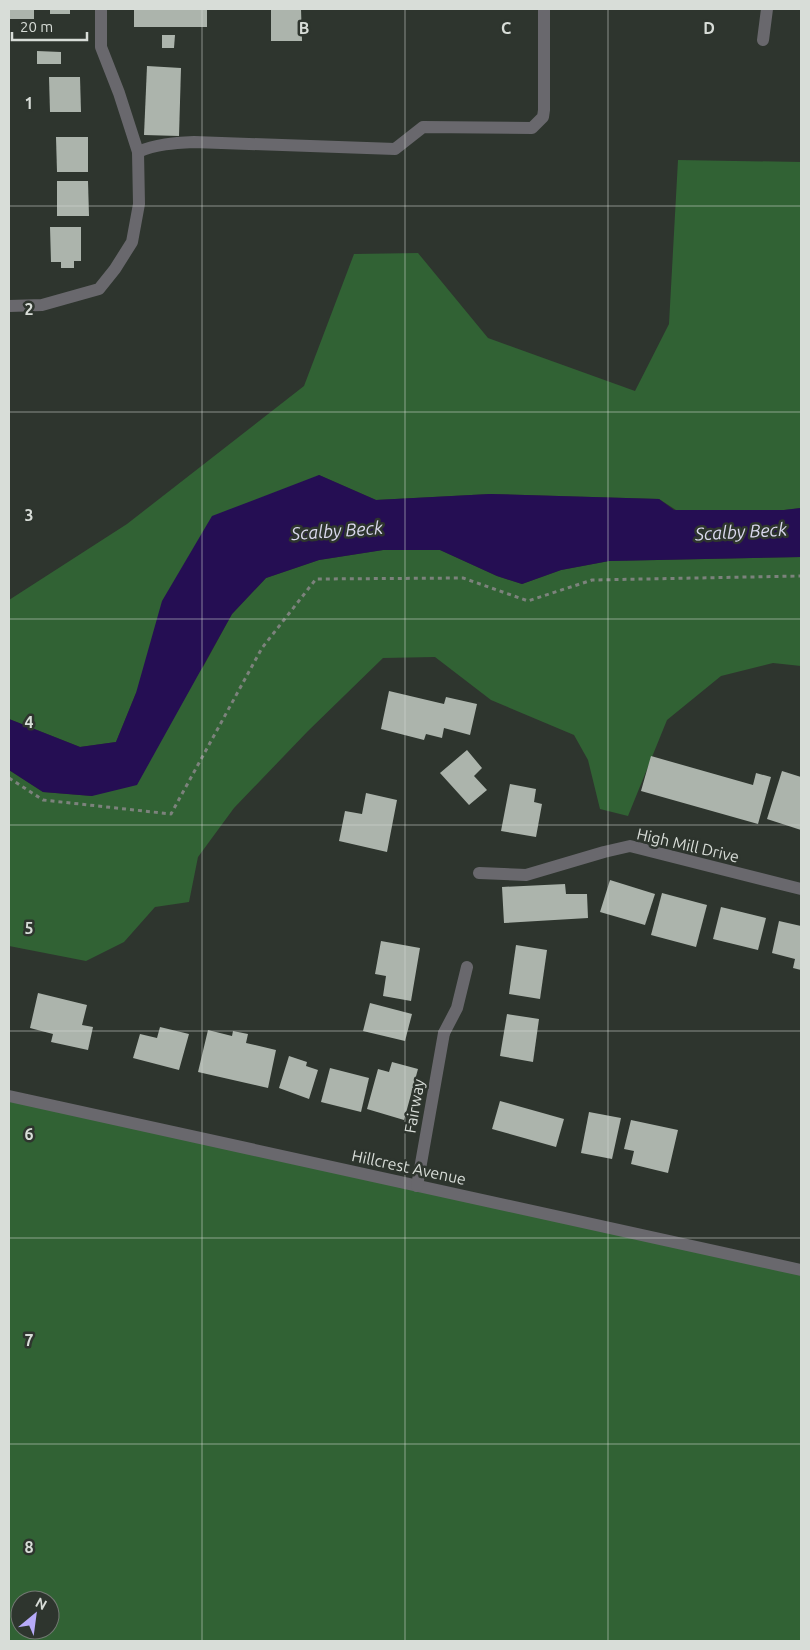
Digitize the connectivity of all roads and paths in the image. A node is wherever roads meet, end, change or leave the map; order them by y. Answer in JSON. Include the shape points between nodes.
{"nodes":[{"id":1,"x":101,"y":9,"type":"edge"},
{"id":2,"x":544,"y":9,"type":"edge"},
{"id":3,"x":767,"y":9,"type":"edge"},
{"id":4,"x":763,"y":40,"type":"dead end"},
{"id":5,"x":138,"y":152,"type":"junction"},
{"id":6,"x":9,"y":306,"type":"edge"},
{"id":7,"x":801,"y":576,"type":"edge"},
{"id":8,"x":9,"y":778,"type":"edge"},
{"id":9,"x":478,"y":873,"type":"dead end"},
{"id":10,"x":801,"y":889,"type":"edge"},
{"id":11,"x":467,"y":967,"type":"dead end"},
{"id":12,"x":9,"y":1096,"type":"edge"},
{"id":13,"x":417,"y":1186,"type":"junction"},
{"id":14,"x":801,"y":1270,"type":"edge"}],
"edges":[{"from":1,"to":5,"type":"street","via":[[101,47]]},
{"from":2,"to":5,"type":"street","via":[[544,110],[543,117],[532,128],[423,127],[395,149],[194,142],[151,146]]},
{"from":3,"to":4,"type":"street"},
{"from":5,"to":6,"type":"street","via":[[139,204],[132,242],[99,289],[42,305]]},
{"from":7,"to":8,"type":"path","via":[[592,580],[528,601],[463,578],[316,579],[262,648],[171,814],[43,800]]},
{"from":9,"to":10,"type":"street","name":"High Mill Drive","via":[[526,874],[630,846]]},
{"from":11,"to":13,"type":"street","name":"Fairway","via":[[457,1008],[444,1033]]},
{"from":12,"to":13,"type":"street","name":"Hillcrest Avenue"},
{"from":13,"to":14,"type":"street","name":"Hillcrest Avenue"}]}
